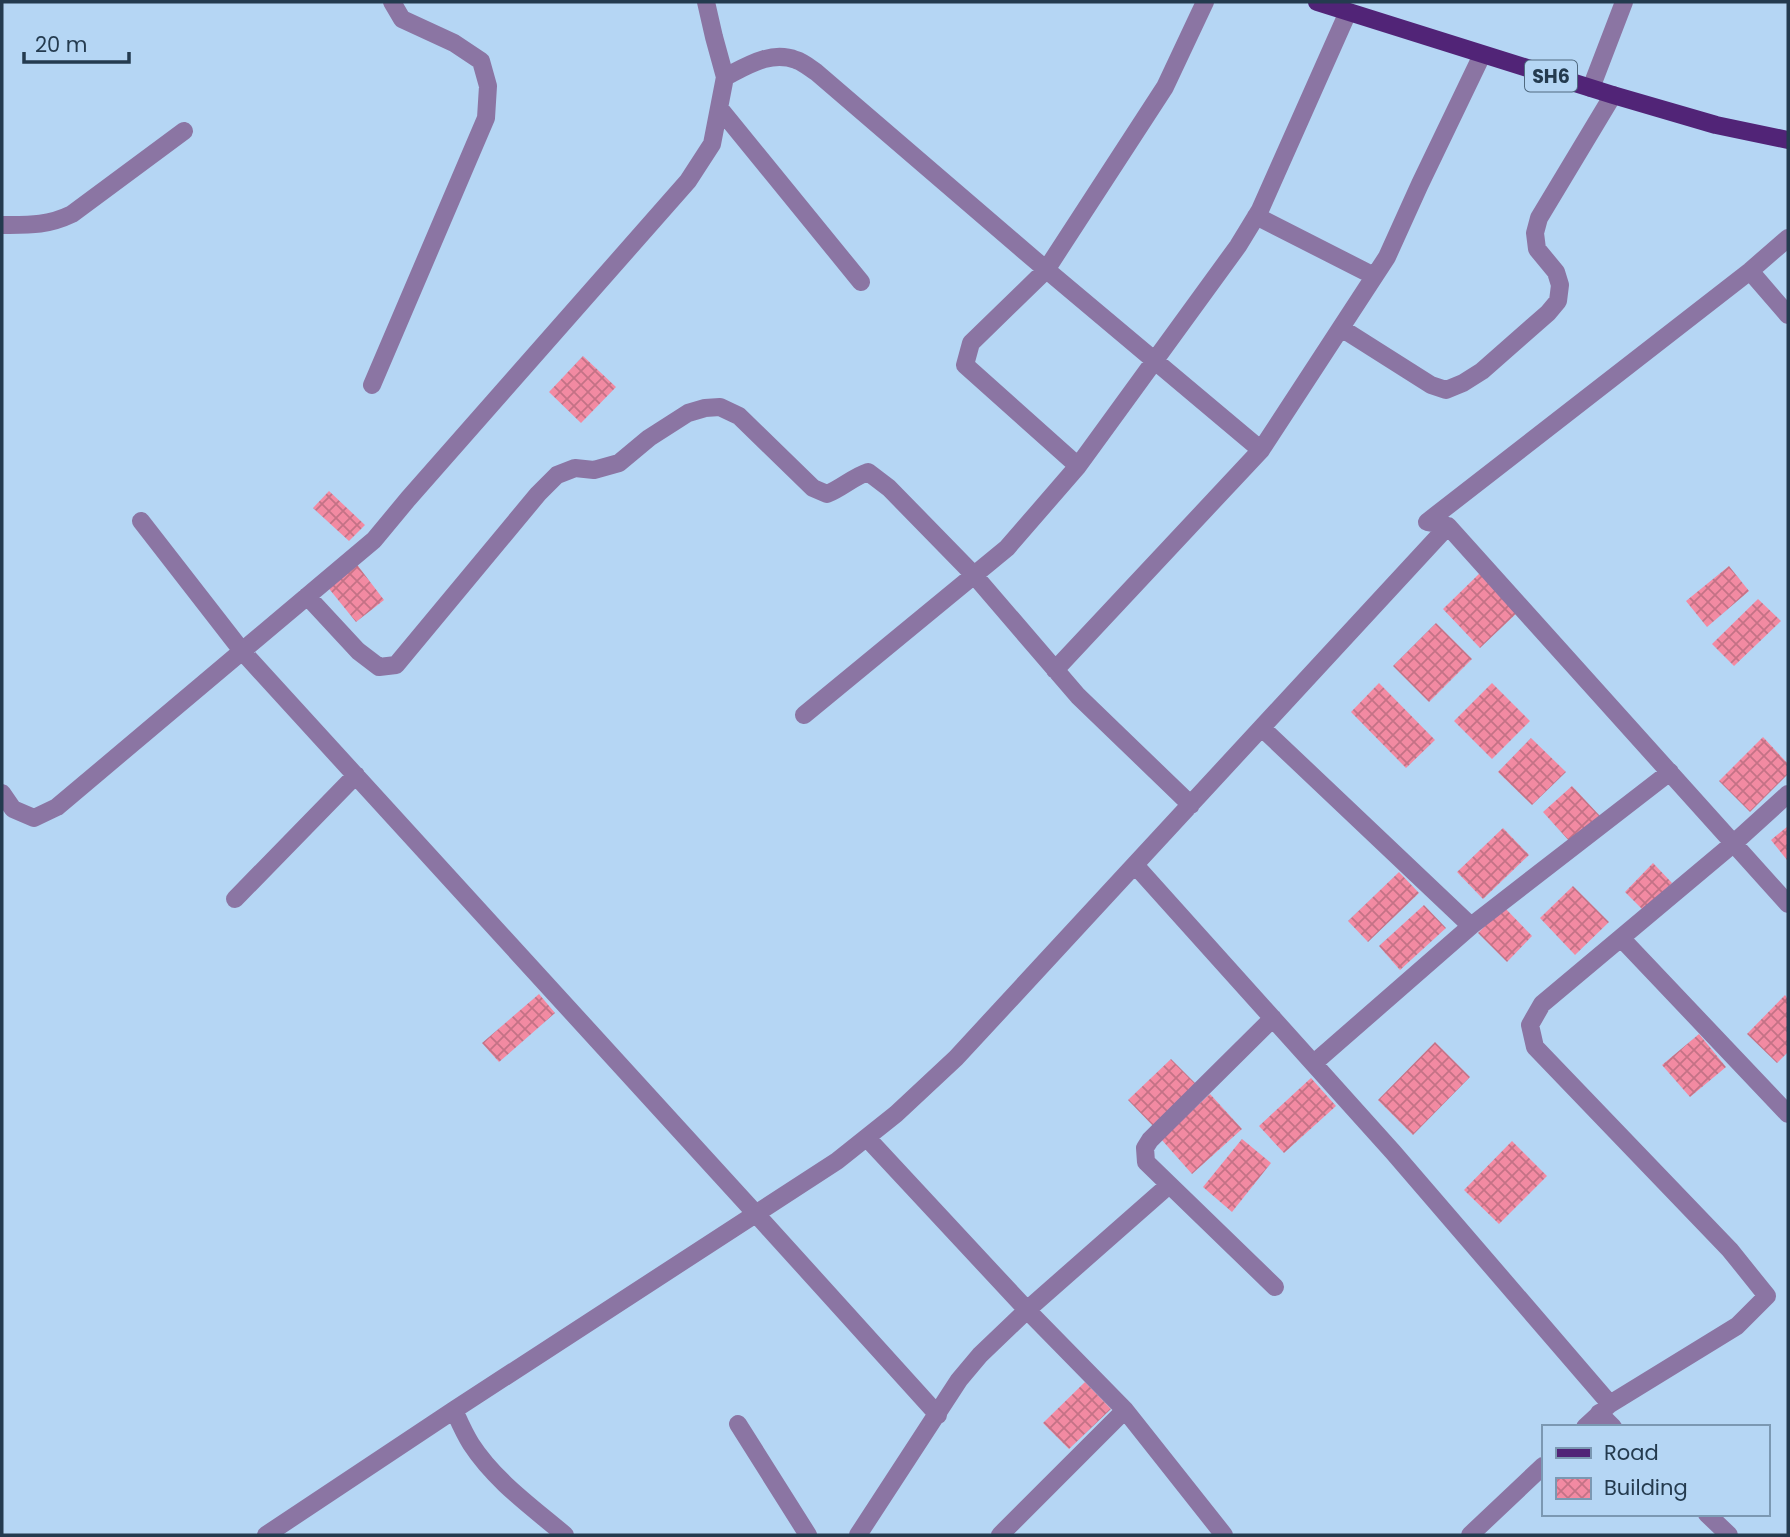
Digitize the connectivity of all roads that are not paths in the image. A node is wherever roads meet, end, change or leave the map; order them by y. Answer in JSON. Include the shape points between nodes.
{"nodes":[{"id":1,"x":392,"y":2,"type":"edge"},
{"id":2,"x":706,"y":2,"type":"edge"},
{"id":3,"x":1205,"y":2,"type":"edge"},
{"id":4,"x":1317,"y":2,"type":"edge"},
{"id":5,"x":1624,"y":2,"type":"edge"},
{"id":6,"x":1348,"y":12,"type":"junction"},
{"id":7,"x":1482,"y":54,"type":"junction"},
{"id":8,"x":726,"y":77,"type":"junction"},
{"id":9,"x":1591,"y":88,"type":"junction"},
{"id":10,"x":1613,"y":95,"type":"junction"},
{"id":11,"x":720,"y":109,"type":"junction"},
{"id":12,"x":184,"y":131,"type":"dead end"},
{"id":13,"x":1788,"y":140,"type":"edge"},
{"id":14,"x":1256,"y":216,"type":"junction"},
{"id":15,"x":2,"y":225,"type":"edge"},
{"id":16,"x":1788,"y":238,"type":"edge"},
{"id":17,"x":1046,"y":270,"type":"junction"},
{"id":18,"x":1749,"y":271,"type":"junction"},
{"id":19,"x":1374,"y":276,"type":"junction"},
{"id":20,"x":861,"y":282,"type":"dead end"},
{"id":21,"x":1788,"y":315,"type":"edge"},
{"id":22,"x":1341,"y":328,"type":"junction"},
{"id":23,"x":1155,"y":361,"type":"junction"},
{"id":24,"x":372,"y":385,"type":"dead end"},
{"id":25,"x":1261,"y":450,"type":"junction"},
{"id":26,"x":1078,"y":466,"type":"junction"},
{"id":27,"x":141,"y":522,"type":"dead end"},
{"id":28,"x":1448,"y":526,"type":"junction"},
{"id":29,"x":974,"y":576,"type":"junction"},
{"id":30,"x":307,"y":596,"type":"junction"},
{"id":31,"x":243,"y":651,"type":"junction"},
{"id":32,"x":1055,"y":670,"type":"junction"},
{"id":33,"x":804,"y":715,"type":"dead end"},
{"id":34,"x":1262,"y":728,"type":"junction"},
{"id":35,"x":1670,"y":772,"type":"junction"},
{"id":36,"x":356,"y":775,"type":"junction"},
{"id":37,"x":2,"y":793,"type":"edge"},
{"id":38,"x":1788,"y":794,"type":"edge"},
{"id":39,"x":1191,"y":805,"type":"junction"},
{"id":40,"x":1734,"y":843,"type":"junction"},
{"id":41,"x":1135,"y":864,"type":"junction"},
{"id":42,"x":235,"y":899,"type":"dead end"},
{"id":43,"x":1788,"y":904,"type":"edge"},
{"id":44,"x":1471,"y":926,"type":"junction"},
{"id":45,"x":1620,"y":938,"type":"junction"},
{"id":46,"x":1273,"y":1018,"type":"junction"},
{"id":47,"x":1314,"y":1063,"type":"junction"},
{"id":48,"x":1788,"y":1114,"type":"edge"},
{"id":49,"x":867,"y":1138,"type":"junction"},
{"id":50,"x":1169,"y":1185,"type":"junction"},
{"id":51,"x":757,"y":1214,"type":"junction"},
{"id":52,"x":1275,"y":1287,"type":"dead end"},
{"id":53,"x":1027,"y":1310,"type":"junction"},
{"id":54,"x":1604,"y":1408,"type":"junction"},
{"id":55,"x":454,"y":1410,"type":"junction"},
{"id":56,"x":1125,"y":1410,"type":"junction"},
{"id":57,"x":937,"y":1415,"type":"junction"},
{"id":58,"x":738,"y":1424,"type":"dead end"},
{"id":59,"x":1587,"y":1425,"type":"edge"},
{"id":60,"x":1613,"y":1425,"type":"edge"},
{"id":61,"x":1542,"y":1467,"type":"edge"},
{"id":62,"x":1709,"y":1516,"type":"edge"},
{"id":63,"x":266,"y":1535,"type":"edge"},
{"id":64,"x":565,"y":1535,"type":"edge"},
{"id":65,"x":808,"y":1535,"type":"edge"},
{"id":66,"x":858,"y":1535,"type":"edge"},
{"id":67,"x":1000,"y":1535,"type":"edge"},
{"id":68,"x":1222,"y":1535,"type":"edge"},
{"id":69,"x":1470,"y":1535,"type":"edge"},
{"id":70,"x":1729,"y":1535,"type":"edge"}],
"edges":[{"from":1,"to":24,"type":"street","via":[[402,19],[481,61],[488,86],[486,118]]},
{"from":2,"to":8,"type":"street"},
{"from":3,"to":17,"type":"street","via":[[1165,87]]},
{"from":4,"to":6,"type":"main road","number":"SH6"},
{"from":5,"to":9,"type":"street"},
{"from":6,"to":7,"type":"main road","number":"SH6"},
{"from":6,"to":14,"type":"street"},
{"from":7,"to":9,"type":"main road","number":"SH6"},
{"from":7,"to":19,"type":"street"},
{"from":8,"to":11,"type":"street"},
{"from":8,"to":17,"type":"street","via":[[776,56],[796,59]]},
{"from":9,"to":10,"type":"main road","number":"SH6"},
{"from":10,"to":13,"type":"main road","number":"SH6"},
{"from":10,"to":22,"type":"street","via":[[1539,218],[1537,249],[1556,272],[1558,301],[1482,371],[1446,390]]},
{"from":11,"to":20,"type":"street"},
{"from":11,"to":30,"type":"street","via":[[712,144],[688,181],[374,540]]},
{"from":12,"to":15,"type":"street","via":[[57,222]]},
{"from":14,"to":19,"type":"street"},
{"from":14,"to":23,"type":"street"},
{"from":16,"to":18,"type":"street"},
{"from":17,"to":23,"type":"street"},
{"from":17,"to":26,"type":"street","via":[[971,343],[965,365]]},
{"from":18,"to":21,"type":"street"},
{"from":18,"to":28,"type":"street","via":[[1427,522]]},
{"from":19,"to":22,"type":"street"},
{"from":22,"to":25,"type":"street"},
{"from":23,"to":25,"type":"street"},
{"from":23,"to":26,"type":"street"},
{"from":25,"to":32,"type":"street"},
{"from":26,"to":29,"type":"street","via":[[1007,548]]},
{"from":27,"to":31,"type":"street"},
{"from":28,"to":34,"type":"street"},
{"from":28,"to":35,"type":"street"},
{"from":29,"to":30,"type":"street","via":[[868,472],[827,494],[813,488],[739,416],[719,407],[688,413],[619,463],[557,475],[396,666],[379,667],[358,652]]},
{"from":29,"to":32,"type":"street"},
{"from":29,"to":33,"type":"street"},
{"from":30,"to":31,"type":"street"},
{"from":31,"to":36,"type":"street"},
{"from":31,"to":37,"type":"street","via":[[57,807],[34,818],[13,808]]},
{"from":32,"to":39,"type":"street"},
{"from":34,"to":39,"type":"street"},
{"from":34,"to":44,"type":"street"},
{"from":35,"to":40,"type":"street"},
{"from":35,"to":44,"type":"street"},
{"from":36,"to":42,"type":"street"},
{"from":36,"to":51,"type":"street"},
{"from":38,"to":40,"type":"street"},
{"from":39,"to":41,"type":"street"},
{"from":40,"to":43,"type":"street"},
{"from":40,"to":45,"type":"street"},
{"from":41,"to":46,"type":"street"},
{"from":41,"to":49,"type":"street","via":[[956,1058]]},
{"from":44,"to":47,"type":"street"},
{"from":45,"to":48,"type":"street"},
{"from":45,"to":54,"type":"street","via":[[1542,1004],[1530,1025],[1535,1047],[1730,1250],[1767,1296],[1737,1326]]},
{"from":46,"to":47,"type":"street"},
{"from":46,"to":50,"type":"street","via":[[1150,1140],[1146,1162]]},
{"from":47,"to":54,"type":"street"},
{"from":49,"to":51,"type":"street"},
{"from":49,"to":53,"type":"street"},
{"from":50,"to":52,"type":"street"},
{"from":50,"to":53,"type":"street"},
{"from":51,"to":55,"type":"street"},
{"from":51,"to":57,"type":"street"},
{"from":53,"to":56,"type":"street"},
{"from":53,"to":57,"type":"street","via":[[980,1355]]},
{"from":54,"to":59,"type":"street"},
{"from":54,"to":60,"type":"street"},
{"from":55,"to":63,"type":"street"},
{"from":55,"to":64,"type":"street","via":[[489,1468]]},
{"from":56,"to":67,"type":"street"},
{"from":56,"to":68,"type":"street"},
{"from":57,"to":66,"type":"street"},
{"from":58,"to":65,"type":"street"},
{"from":61,"to":69,"type":"street"},
{"from":62,"to":70,"type":"street"}]}
